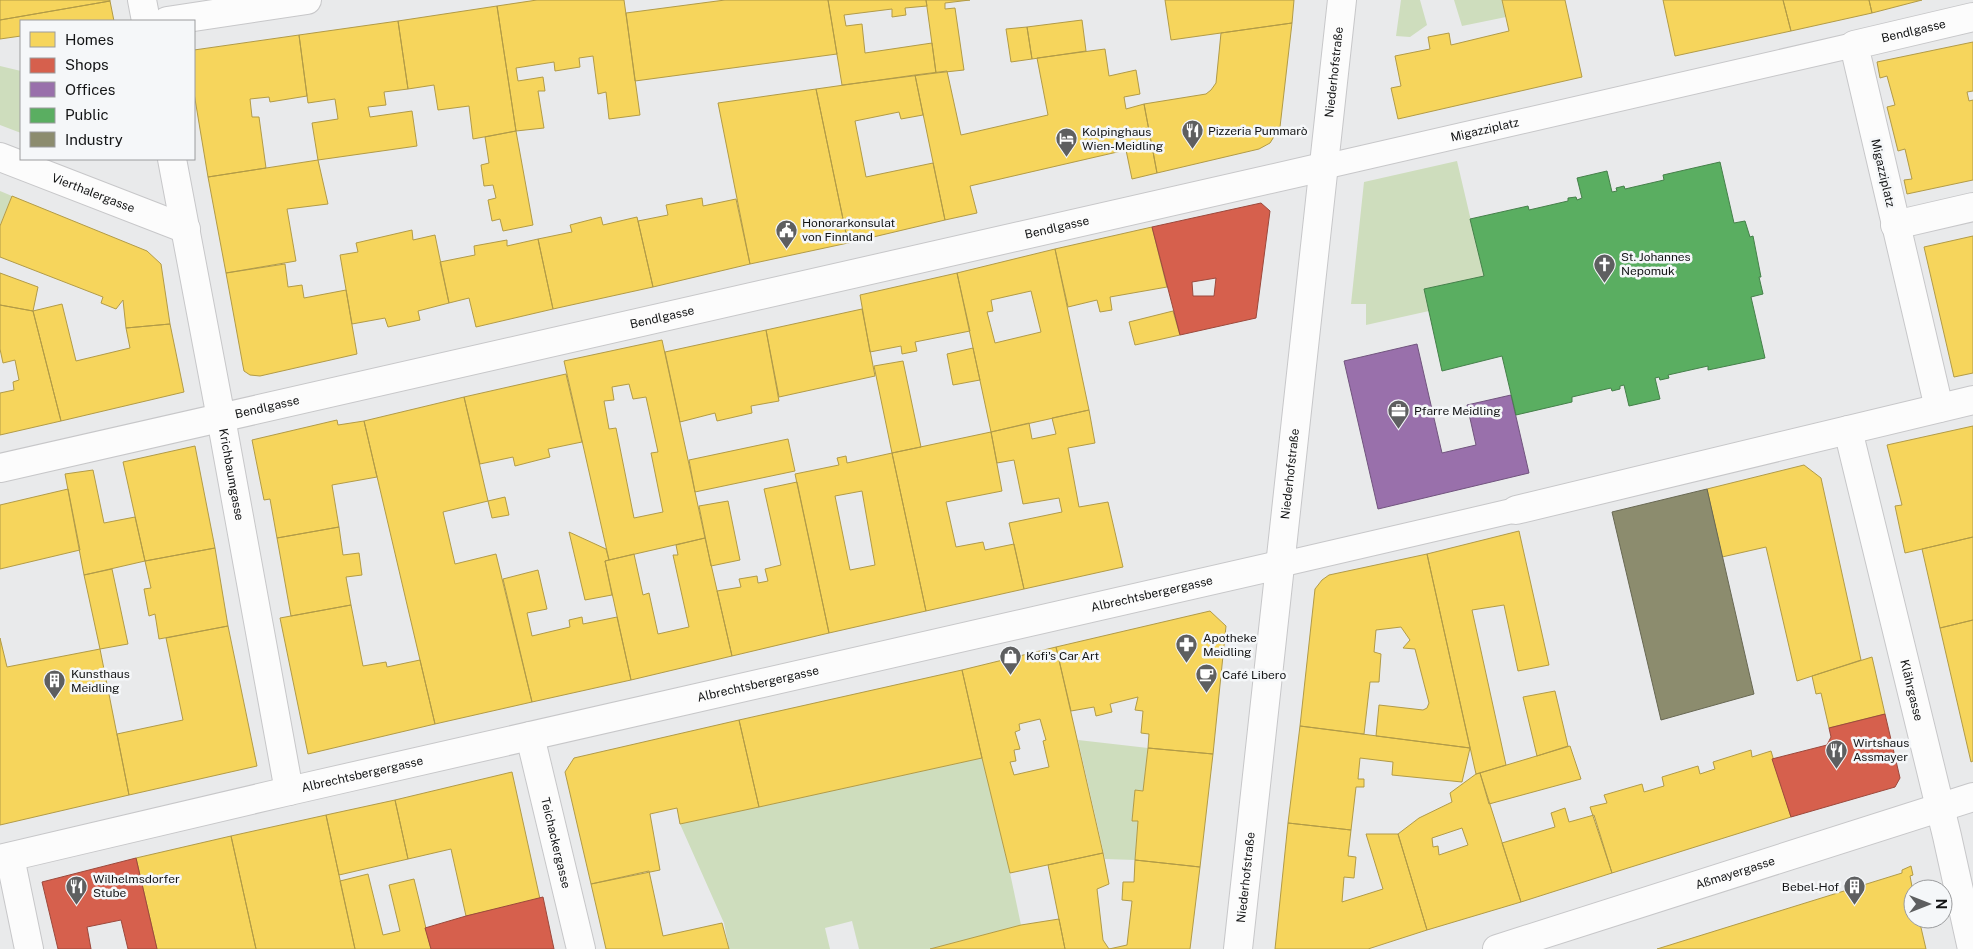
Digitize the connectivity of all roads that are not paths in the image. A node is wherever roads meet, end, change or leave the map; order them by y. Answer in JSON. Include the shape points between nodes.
{"nodes":[{"id":1,"x":142,"y":0,"type":"edge"},
{"id":2,"x":307,"y":0,"type":"edge"},
{"id":3,"x":1342,"y":0,"type":"edge"},
{"id":4,"x":1973,"y":17,"type":"edge"},
{"id":5,"x":146,"y":20,"type":"edge"},
{"id":6,"x":174,"y":20,"type":"edge"},
{"id":7,"x":1854,"y":45,"type":"junction"},
{"id":8,"x":0,"y":157,"type":"edge"},
{"id":9,"x":172,"y":160,"type":"edge"},
{"id":10,"x":1323,"y":167,"type":"junction"},
{"id":11,"x":1973,"y":208,"type":"edge"},
{"id":12,"x":1895,"y":225,"type":"junction"},
{"id":13,"x":186,"y":229,"type":"junction"},
{"id":14,"x":1973,"y":400,"type":"edge"},
{"id":15,"x":1939,"y":408,"type":"junction"},
{"id":16,"x":222,"y":418,"type":"junction"},
{"id":17,"x":1848,"y":430,"type":"junction"},
{"id":18,"x":0,"y":468,"type":"edge"},
{"id":19,"x":1516,"y":510,"type":"joint"},
{"id":20,"x":1279,"y":565,"type":"junction"},
{"id":21,"x":530,"y":736,"type":"junction"},
{"id":22,"x":289,"y":791,"type":"junction"},
{"id":23,"x":1973,"y":797,"type":"edge"},
{"id":24,"x":1939,"y":807,"type":"junction"},
{"id":25,"x":5,"y":858,"type":"edge"},
{"id":26,"x":29,"y":949,"type":"edge"},
{"id":27,"x":581,"y":949,"type":"edge"},
{"id":28,"x":1238,"y":949,"type":"edge"},
{"id":29,"x":1497,"y":949,"type":"edge"},
{"id":30,"x":1972,"y":949,"type":"edge"}],
"edges":[{"from":1,"to":5,"type":"street"},
{"from":2,"to":6,"type":"street"},
{"from":3,"to":10,"type":"street","name":"Niederhofstraße"},
{"from":4,"to":7,"type":"street","name":"Bendlgasse"},
{"from":7,"to":10,"type":"street","name":"Migazziplatz"},
{"from":7,"to":12,"type":"street","name":"Migazziplatz"},
{"from":8,"to":13,"type":"street","name":"Vierthalergasse"},
{"from":9,"to":13,"type":"street","name":"Krichbaumgasse"},
{"from":10,"to":16,"type":"street","name":"Bendlgasse"},
{"from":10,"to":20,"type":"street","name":"Niederhofstraße"},
{"from":11,"to":12,"type":"street"},
{"from":12,"to":15,"type":"street","name":"Migazziplatz"},
{"from":13,"to":16,"type":"street","name":"Krichbaumgasse"},
{"from":14,"to":15,"type":"street"},
{"from":15,"to":17,"type":"street"},
{"from":16,"to":18,"type":"street","name":"Bendlgasse"},
{"from":16,"to":22,"type":"street","name":"Krichbaumgasse"},
{"from":17,"to":19,"type":"street"},
{"from":17,"to":24,"type":"street","name":"Klährgasse"},
{"from":19,"to":20,"type":"street","name":"Albrechtsbergergasse"},
{"from":20,"to":21,"type":"street","name":"Albrechtsbergergasse"},
{"from":20,"to":28,"type":"street","name":"Niederhofstraße"},
{"from":21,"to":22,"type":"street","name":"Albrechtsbergergasse"},
{"from":21,"to":27,"type":"street","name":"Teichackergasse"},
{"from":22,"to":25,"type":"street","name":"Albrechtsbergergasse"},
{"from":23,"to":24,"type":"street","name":"Aßmayergasse"},
{"from":24,"to":29,"type":"street","name":"Aßmayergasse"},
{"from":24,"to":30,"type":"street","name":"Klährgasse"},
{"from":25,"to":26,"type":"street"}]}
